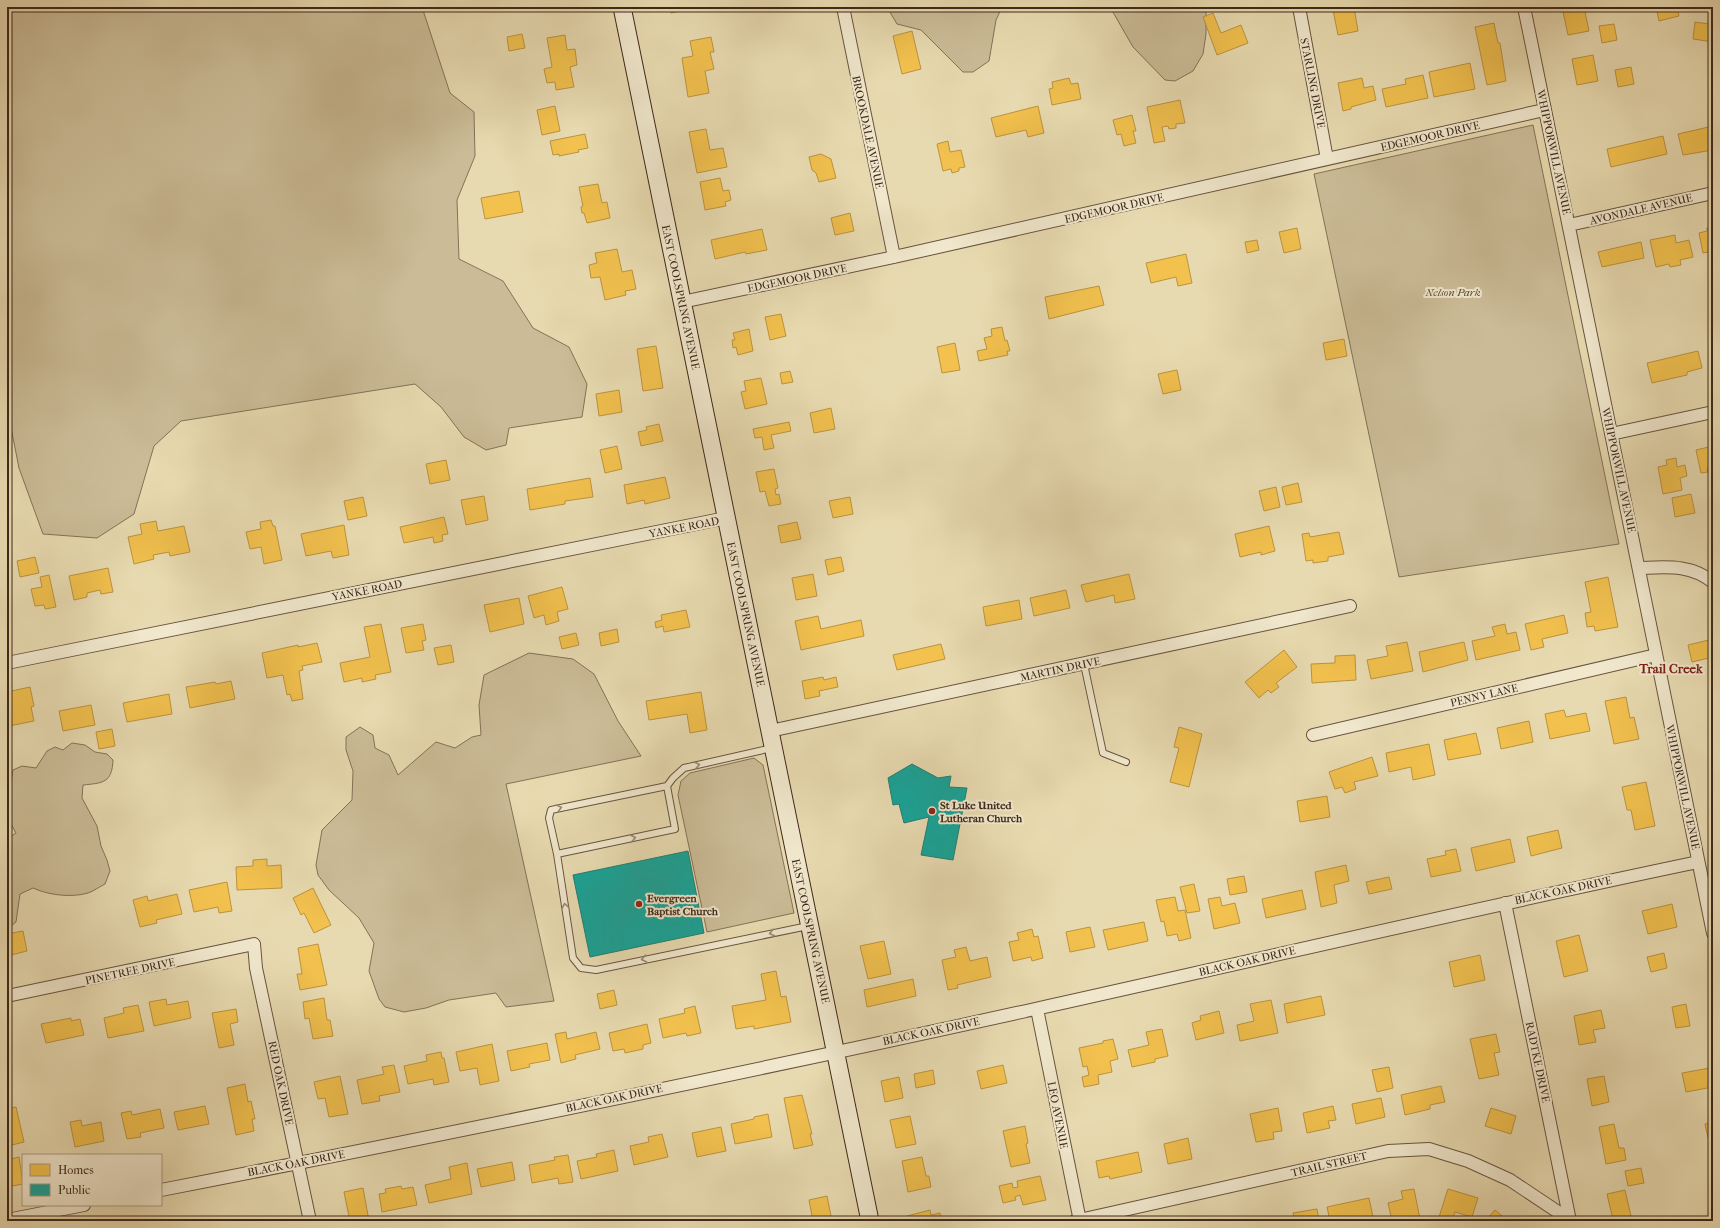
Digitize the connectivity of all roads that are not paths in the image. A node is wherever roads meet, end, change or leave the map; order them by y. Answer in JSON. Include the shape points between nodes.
{"nodes":[{"id":1,"x":622,"y":7,"type":"edge"},
{"id":2,"x":843,"y":7,"type":"edge"},
{"id":3,"x":1299,"y":7,"type":"edge"},
{"id":4,"x":1524,"y":7,"type":"edge"},
{"id":5,"x":1544,"y":110,"type":"junction"},
{"id":6,"x":1328,"y":159,"type":"junction"},
{"id":7,"x":1713,"y":193,"type":"edge"},
{"id":8,"x":1569,"y":225,"type":"junction"},
{"id":9,"x":894,"y":257,"type":"junction"},
{"id":10,"x":682,"y":302,"type":"junction"},
{"id":11,"x":1713,"y":412,"type":"edge"},
{"id":12,"x":1611,"y":434,"type":"junction"},
{"id":13,"x":726,"y":518,"type":"junction"},
{"id":14,"x":1640,"y":568,"type":"junction"},
{"id":15,"x":1713,"y":582,"type":"edge"},
{"id":16,"x":1350,"y":606,"type":"dead end"},
{"id":17,"x":1656,"y":655,"type":"junction"},
{"id":18,"x":7,"y":663,"type":"edge"},
{"id":19,"x":1084,"y":664,"type":"junction"},
{"id":20,"x":770,"y":731,"type":"junction"},
{"id":21,"x":1313,"y":734,"type":"dead end"},
{"id":22,"x":773,"y":748,"type":"junction"},
{"id":23,"x":1126,"y":762,"type":"dead end"},
{"id":24,"x":667,"y":786,"type":"junction"},
{"id":25,"x":557,"y":854,"type":"junction"},
{"id":26,"x":1698,"y":862,"type":"junction"},
{"id":27,"x":1505,"y":902,"type":"junction"},
{"id":28,"x":810,"y":926,"type":"junction"},
{"id":29,"x":1713,"y":933,"type":"edge"},
{"id":30,"x":254,"y":944,"type":"joint"},
{"id":31,"x":7,"y":996,"type":"edge"},
{"id":32,"x":1036,"y":1009,"type":"junction"},
{"id":33,"x":835,"y":1052,"type":"junction"},
{"id":34,"x":298,"y":1163,"type":"junction"},
{"id":35,"x":162,"y":1190,"type":"edge"},
{"id":36,"x":79,"y":1206,"type":"edge"},
{"id":37,"x":7,"y":1220,"type":"edge"},
{"id":38,"x":1570,"y":1220,"type":"edge"},
{"id":39,"x":310,"y":1221,"type":"edge"},
{"id":40,"x":870,"y":1221,"type":"edge"},
{"id":41,"x":1078,"y":1221,"type":"edge"}],
"edges":[{"from":1,"to":10,"type":"street","name":"EAST COOLSPRING AVENUE"},
{"from":2,"to":9,"type":"street","name":"BROOKDALE AVENUE"},
{"from":3,"to":6,"type":"street","name":"STARLING DRIVE"},
{"from":4,"to":5,"type":"street","name":"WHIPPORWILL AVENUE"},
{"from":5,"to":6,"type":"street","name":"EDGEMOOR DRIVE"},
{"from":5,"to":8,"type":"street","name":"WHIPPORWILL AVENUE"},
{"from":6,"to":9,"type":"street","name":"EDGEMOOR DRIVE"},
{"from":7,"to":8,"type":"street","name":"AVONDALE AVENUE"},
{"from":8,"to":12,"type":"street","name":"WHIPPORWILL AVENUE"},
{"from":9,"to":10,"type":"street","name":"EDGEMOOR DRIVE"},
{"from":10,"to":13,"type":"street","name":"EAST COOLSPRING AVENUE"},
{"from":11,"to":12,"type":"street"},
{"from":12,"to":14,"type":"street","name":"WHIPPORWILL AVENUE"},
{"from":13,"to":18,"type":"street","name":"YANKE ROAD"},
{"from":13,"to":20,"type":"street","name":"EAST COOLSPRING AVENUE"},
{"from":14,"to":15,"type":"street","via":[[1680,566],[1706,576]]},
{"from":14,"to":17,"type":"street","name":"WHIPPORWILL AVENUE"},
{"from":16,"to":19,"type":"street","name":"MARTIN DRIVE"},
{"from":17,"to":21,"type":"street","name":"PENNY LANE"},
{"from":17,"to":26,"type":"street","name":"WHIPPORWILL AVENUE"},
{"from":19,"to":20,"type":"street","name":"MARTIN DRIVE"},
{"from":19,"to":23,"type":"lane","via":[[1103,753]]},
{"from":20,"to":22,"type":"street","name":"EAST COOLSPRING AVENUE"},
{"from":24,"to":22,"type":"lane","one_way":true,"via":[[684,768]]},
{"from":22,"to":28,"type":"street","name":"EAST COOLSPRING AVENUE"},
{"from":25,"to":24,"type":"lane","one_way":true,"via":[[549,818],[551,810]]},
{"from":25,"to":24,"type":"lane","one_way":true,"via":[[675,829]]},
{"from":28,"to":25,"type":"lane","one_way":true,"via":[[596,970],[581,968],[573,958]]},
{"from":26,"to":27,"type":"street","name":"BLACK OAK DRIVE"},
{"from":26,"to":29,"type":"street","name":"WHIPPORWILL AVENUE"},
{"from":27,"to":32,"type":"street","name":"BLACK OAK DRIVE"},
{"from":27,"to":38,"type":"street","name":"RADTKE DRIVE"},
{"from":28,"to":33,"type":"street","name":"EAST COOLSPRING AVENUE"},
{"from":30,"to":31,"type":"street","name":"PINETREE DRIVE"},
{"from":30,"to":34,"type":"street","name":"RED OAK DRIVE","via":[[256,968]]},
{"from":32,"to":33,"type":"street","name":"BLACK OAK DRIVE"},
{"from":32,"to":41,"type":"street","name":"LEO AVENUE"},
{"from":33,"to":34,"type":"street","name":"BLACK OAK DRIVE"},
{"from":33,"to":40,"type":"street","name":"EAST COOLSPRING AVENUE"},
{"from":34,"to":35,"type":"street","name":"BLACK OAK DRIVE"},
{"from":34,"to":39,"type":"street","name":"RED OAK DRIVE"},
{"from":36,"to":37,"type":"street"},
{"from":38,"to":41,"type":"street","name":"TRAIL STREET","via":[[1510,1180],[1468,1161],[1429,1149],[1388,1151]]}]}
